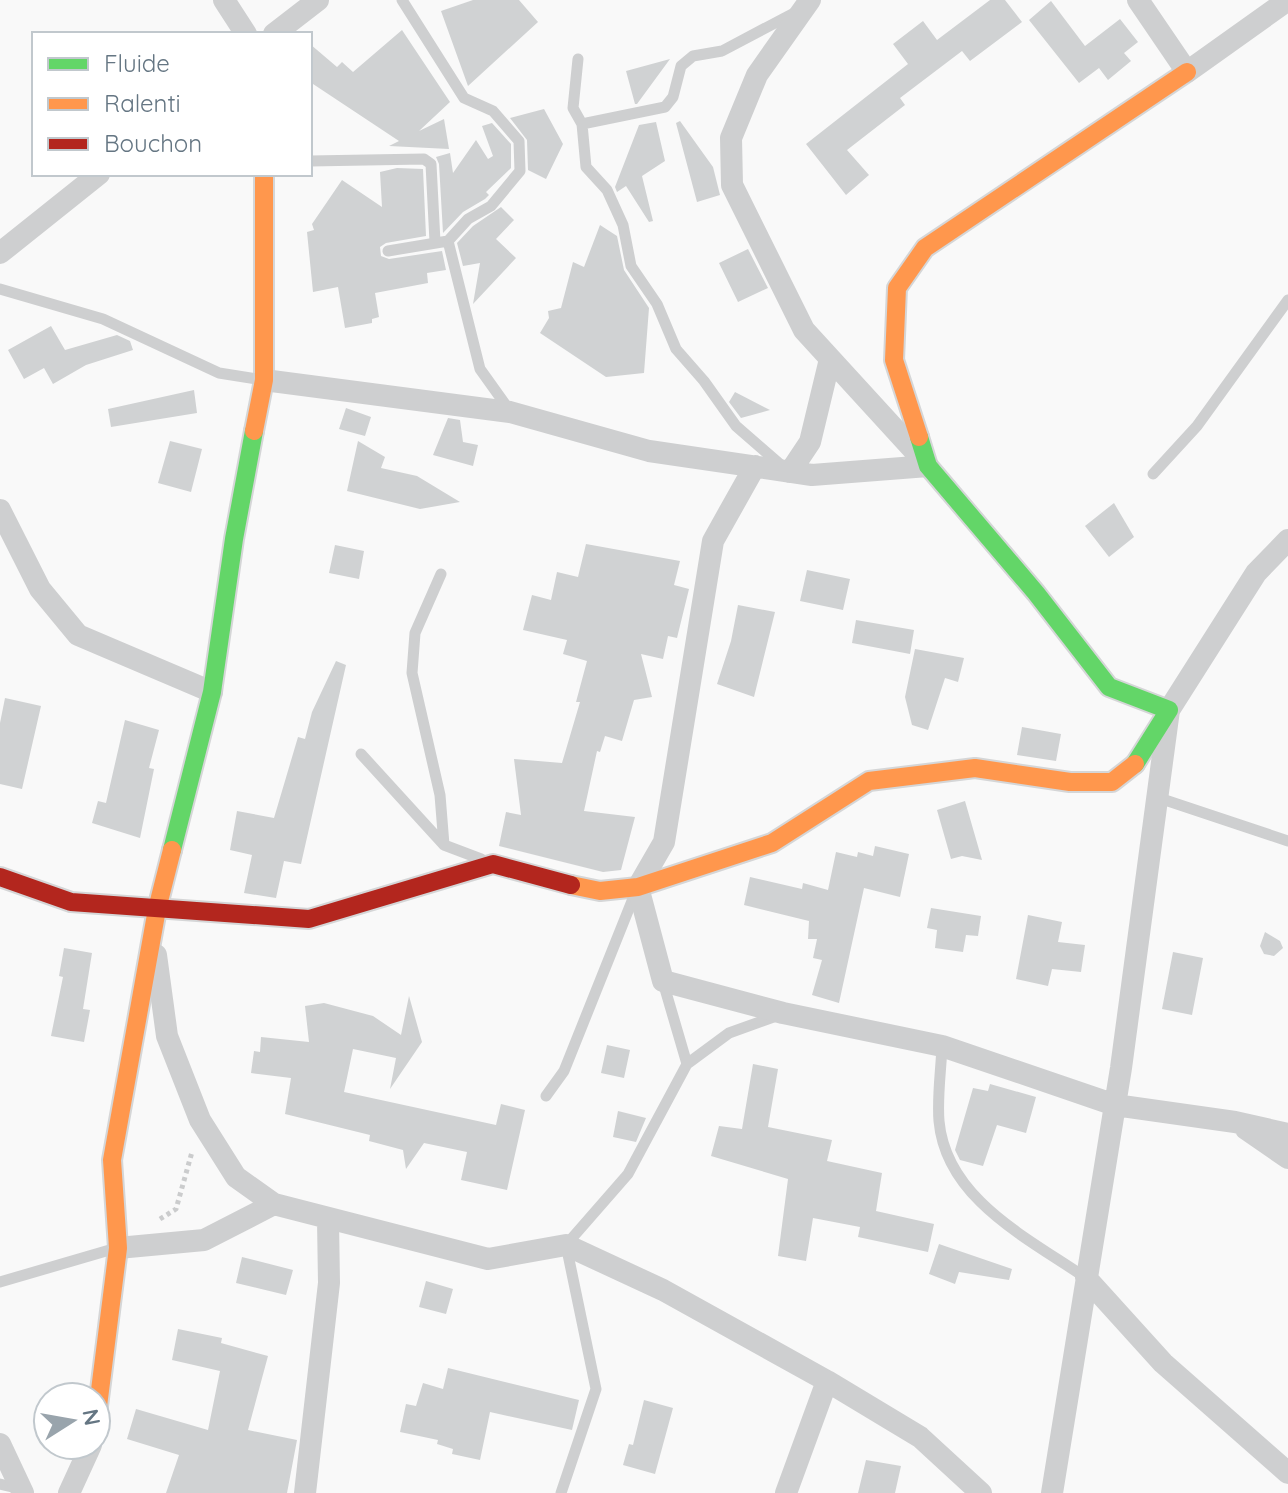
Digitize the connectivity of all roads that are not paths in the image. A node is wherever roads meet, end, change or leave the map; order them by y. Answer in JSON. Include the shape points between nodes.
{"nodes":[{"id":1,"x":224,"y":0,"type":"edge"},
{"id":2,"x":318,"y":0,"type":"edge"},
{"id":3,"x":402,"y":0,"type":"edge"},
{"id":4,"x":1138,"y":0,"type":"edge"},
{"id":5,"x":1288,"y":0,"type":"edge"},
{"id":6,"x":807,"y":4,"type":"edge"},
{"id":7,"x":245,"y":32,"type":"edge"},
{"id":8,"x":277,"y":32,"type":"edge"},
{"id":9,"x":578,"y":59,"type":"dead end"},
{"id":10,"x":1187,"y":72,"type":"junction"},
{"id":11,"x":582,"y":124,"type":"junction"},
{"id":12,"x":312,"y":161,"type":"edge"},
{"id":13,"x":96,"y":176,"type":"edge"},
{"id":14,"x":264,"y":176,"type":"edge"},
{"id":15,"x":448,"y":241,"type":"junction"},
{"id":16,"x":435,"y":242,"type":"junction"},
{"id":17,"x":388,"y":251,"type":"dead end"},
{"id":18,"x":0,"y":253,"type":"edge"},
{"id":19,"x":0,"y":289,"type":"edge"},
{"id":20,"x":1288,"y":300,"type":"edge"},
{"id":21,"x":830,"y":359,"type":"junction"},
{"id":22,"x":264,"y":380,"type":"junction"},
{"id":23,"x":510,"y":412,"type":"junction"},
{"id":24,"x":755,"y":466,"type":"junction"},
{"id":25,"x":928,"y":466,"type":"junction"},
{"id":26,"x":790,"y":472,"type":"junction"},
{"id":27,"x":1153,"y":474,"type":"dead end"},
{"id":28,"x":0,"y":510,"type":"edge"},
{"id":29,"x":1288,"y":540,"type":"edge"},
{"id":30,"x":441,"y":574,"type":"dead end"},
{"id":31,"x":212,"y":692,"type":"junction"},
{"id":32,"x":1169,"y":710,"type":"junction"},
{"id":33,"x":361,"y":754,"type":"dead end"},
{"id":34,"x":1159,"y":798,"type":"junction"},
{"id":35,"x":1288,"y":841,"type":"edge"},
{"id":36,"x":444,"y":845,"type":"junction"},
{"id":37,"x":493,"y":864,"type":"junction"},
{"id":38,"x":0,"y":877,"type":"edge"},
{"id":39,"x":638,"y":887,"type":"junction"},
{"id":40,"x":157,"y":909,"type":"junction"},
{"id":41,"x":153,"y":934,"type":"junction"},
{"id":42,"x":663,"y":981,"type":"junction"},
{"id":43,"x":783,"y":1013,"type":"junction"},
{"id":44,"x":942,"y":1046,"type":"junction"},
{"id":45,"x":687,"y":1064,"type":"junction"},
{"id":46,"x":546,"y":1096,"type":"dead end"},
{"id":47,"x":1115,"y":1105,"type":"junction"},
{"id":48,"x":1235,"y":1122,"type":"junction"},
{"id":49,"x":1288,"y":1134,"type":"edge"},
{"id":50,"x":1288,"y":1158,"type":"edge"},
{"id":51,"x":274,"y":1204,"type":"junction"},
{"id":52,"x":328,"y":1220,"type":"junction"},
{"id":53,"x":566,"y":1245,"type":"junction"},
{"id":54,"x":118,"y":1248,"type":"junction"},
{"id":55,"x":1086,"y":1278,"type":"junction"},
{"id":56,"x":0,"y":1282,"type":"edge"},
{"id":57,"x":101,"y":1381,"type":"edge"},
{"id":58,"x":827,"y":1381,"type":"junction"},
{"id":59,"x":0,"y":1444,"type":"edge"},
{"id":60,"x":84,"y":1461,"type":"edge"},
{"id":61,"x":1288,"y":1473,"type":"edge"},
{"id":62,"x":15,"y":1489,"type":"edge"},
{"id":63,"x":69,"y":1493,"type":"edge"},
{"id":64,"x":305,"y":1493,"type":"edge"},
{"id":65,"x":561,"y":1493,"type":"edge"},
{"id":66,"x":786,"y":1493,"type":"edge"},
{"id":67,"x":981,"y":1493,"type":"edge"},
{"id":68,"x":1052,"y":1493,"type":"edge"}],
"edges":[{"from":1,"to":7,"type":"street"},
{"from":2,"to":8,"type":"street"},
{"from":3,"to":15,"type":"lane","via":[[464,98],[493,111],[519,141],[520,171],[491,206],[468,219]]},
{"from":4,"to":10,"type":"street"},
{"from":5,"to":10,"type":"street"},
{"from":6,"to":11,"type":"lane","via":[[722,51],[693,56],[681,66],[665,107]]},
{"from":6,"to":21,"type":"street","via":[[752,87],[731,138],[732,185],[804,330]]},
{"from":9,"to":11,"type":"lane","via":[[573,108]]},
{"from":10,"to":25,"type":"street","via":[[925,248],[897,288],[894,360]]},
{"from":11,"to":26,"type":"lane","via":[[586,167],[607,190],[623,225],[631,266],[657,304],[676,349],[736,426]]},
{"from":12,"to":16,"type":"lane","via":[[424,159],[431,164]]},
{"from":13,"to":18,"type":"street"},
{"from":14,"to":22,"type":"street"},
{"from":15,"to":16,"type":"lane"},
{"from":15,"to":23,"type":"lane","via":[[480,369]]},
{"from":16,"to":17,"type":"lane"},
{"from":19,"to":22,"type":"lane","via":[[103,319],[219,373]]},
{"from":20,"to":27,"type":"lane","via":[[1197,426]]},
{"from":21,"to":25,"type":"street"},
{"from":21,"to":26,"type":"street","via":[[810,442]]},
{"from":22,"to":23,"type":"street"},
{"from":22,"to":31,"type":"street"},
{"from":23,"to":24,"type":"street","via":[[649,451]]},
{"from":24,"to":26,"type":"street"},
{"from":24,"to":39,"type":"street","via":[[713,541],[664,842]]},
{"from":25,"to":26,"type":"street"},
{"from":25,"to":32,"type":"street","via":[[1109,687]]},
{"from":28,"to":31,"type":"street","via":[[40,589],[78,635]]},
{"from":29,"to":32,"type":"street","via":[[1256,573]]},
{"from":30,"to":36,"type":"lane","via":[[415,633],[412,673],[440,795]]},
{"from":31,"to":40,"type":"street"},
{"from":32,"to":34,"type":"street"},
{"from":32,"to":39,"type":"street","via":[[1137,763],[1112,782],[1070,782],[975,768],[869,781],[772,843]]},
{"from":33,"to":36,"type":"lane"},
{"from":34,"to":35,"type":"lane"},
{"from":34,"to":47,"type":"street"},
{"from":36,"to":37,"type":"lane"},
{"from":37,"to":39,"type":"street","via":[[600,891]]},
{"from":37,"to":40,"type":"street","via":[[309,919]]},
{"from":38,"to":40,"type":"street","via":[[71,902]]},
{"from":39,"to":42,"type":"street"},
{"from":39,"to":46,"type":"lane","via":[[564,1071]]},
{"from":40,"to":41,"type":"street"},
{"from":41,"to":51,"type":"street","via":[[167,1036],[200,1120],[236,1177]]},
{"from":41,"to":54,"type":"street","via":[[112,1160]]},
{"from":42,"to":43,"type":"street"},
{"from":42,"to":45,"type":"lane"},
{"from":43,"to":44,"type":"street"},
{"from":43,"to":45,"type":"lane","via":[[729,1033]]},
{"from":44,"to":47,"type":"street"},
{"from":44,"to":55,"type":"lane","via":[[939,1120],[945,1149],[966,1187],[991,1212]]},
{"from":45,"to":53,"type":"lane","via":[[628,1174]]},
{"from":47,"to":48,"type":"street"},
{"from":47,"to":55,"type":"street"},
{"from":48,"to":49,"type":"street"},
{"from":48,"to":50,"type":"street"},
{"from":51,"to":52,"type":"street"},
{"from":51,"to":54,"type":"street","via":[[204,1240]]},
{"from":52,"to":53,"type":"street","via":[[488,1259]]},
{"from":52,"to":64,"type":"street","via":[[329,1283]]},
{"from":53,"to":58,"type":"street","via":[[663,1290]]},
{"from":53,"to":65,"type":"lane","via":[[596,1389]]},
{"from":54,"to":56,"type":"lane"},
{"from":54,"to":57,"type":"street"},
{"from":55,"to":61,"type":"street","via":[[1163,1363]]},
{"from":55,"to":68,"type":"street"},
{"from":58,"to":66,"type":"street"},
{"from":58,"to":67,"type":"street","via":[[920,1437]]},
{"from":59,"to":62,"type":"street"},
{"from":60,"to":63,"type":"street"}]}
